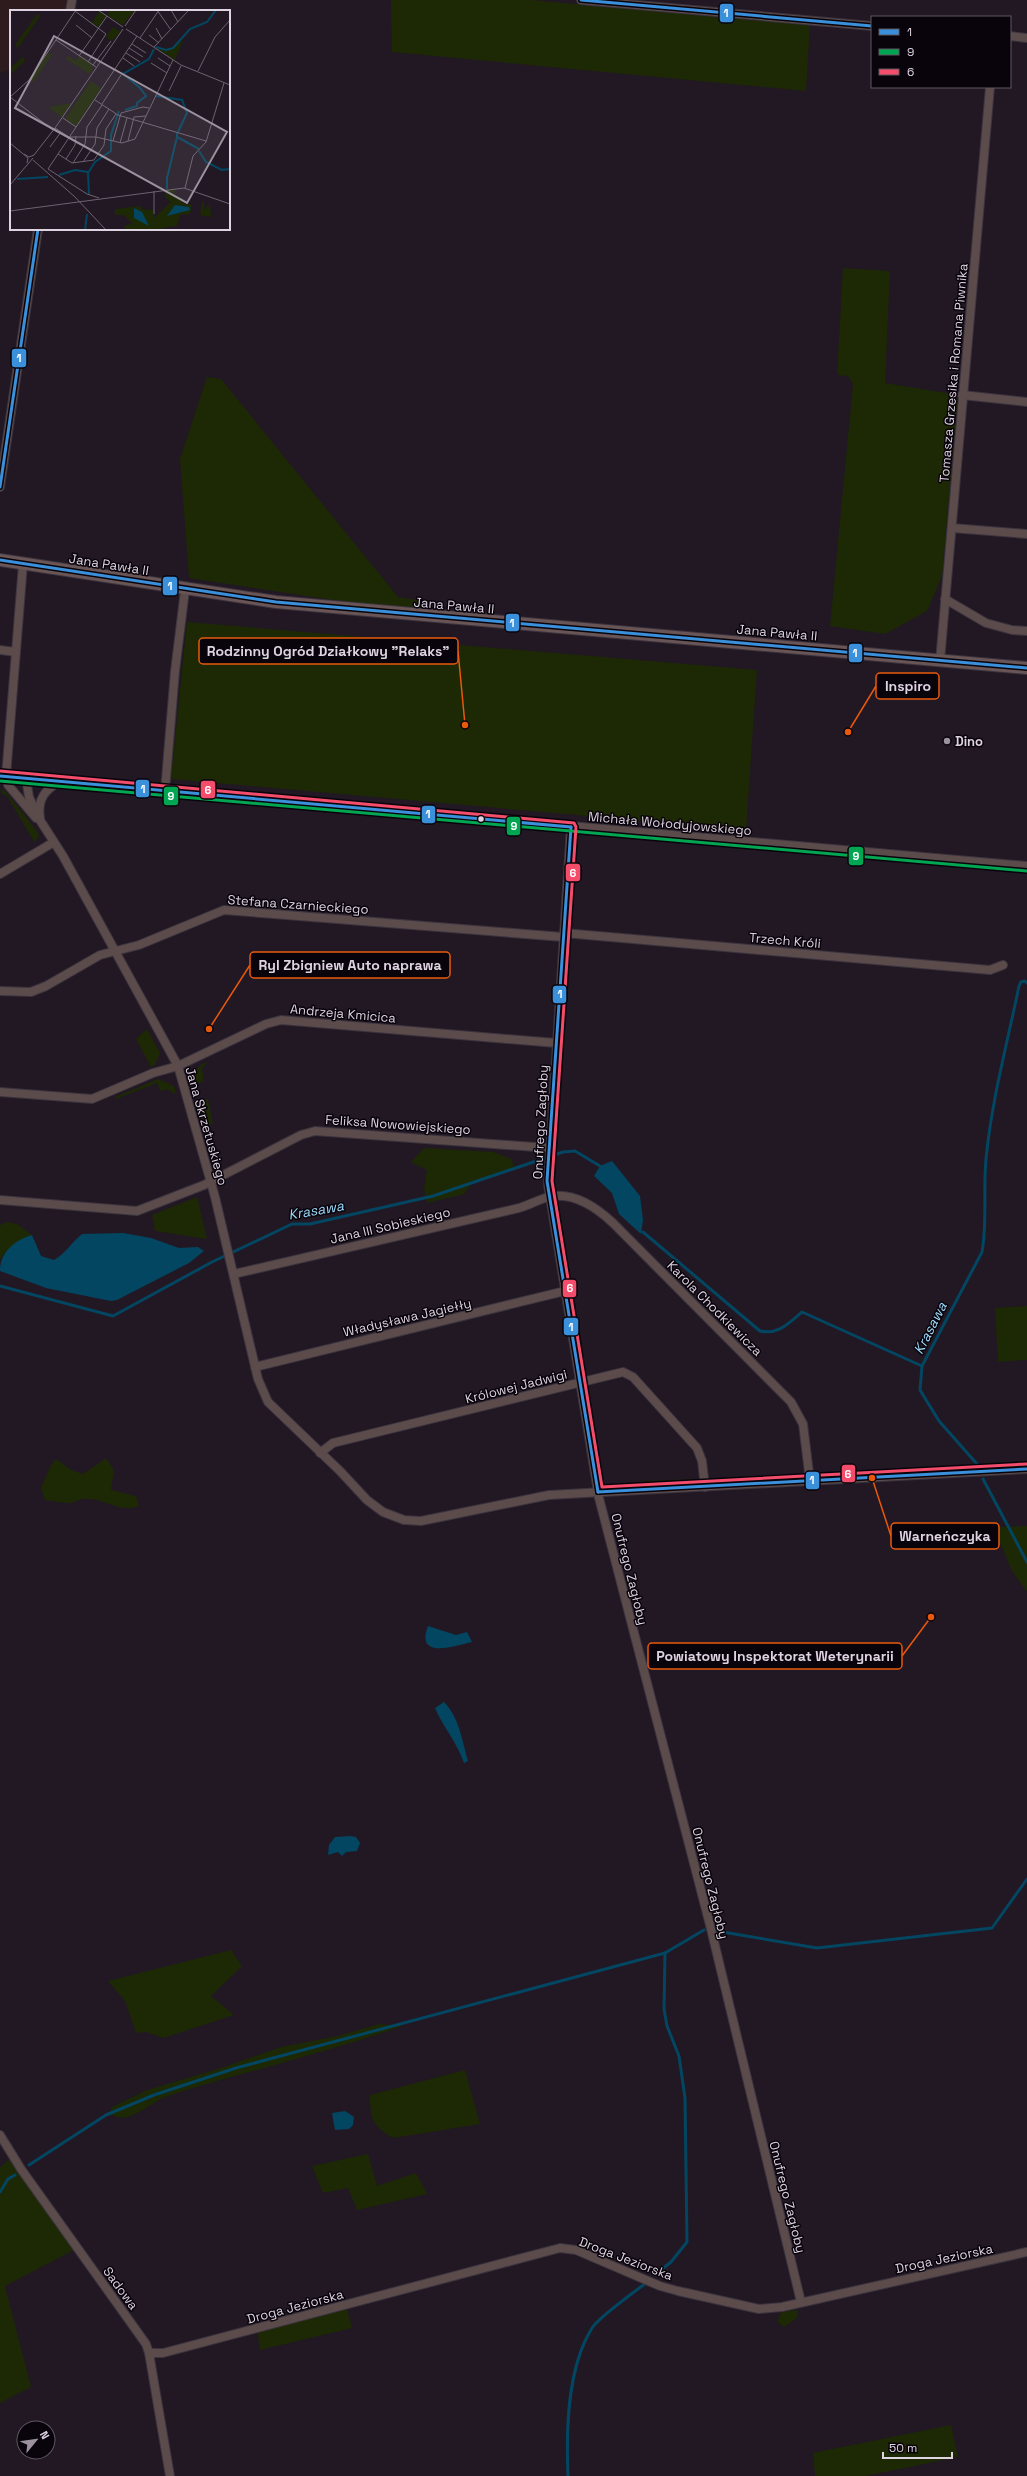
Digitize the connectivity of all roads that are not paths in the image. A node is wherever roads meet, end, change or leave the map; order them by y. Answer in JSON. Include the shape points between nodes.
{"nodes":[{"id":1,"x":72,"y":0,"type":"edge"},
{"id":2,"x":581,"y":0,"type":"edge"},
{"id":3,"x":70,"y":10,"type":"edge"},
{"id":4,"x":871,"y":26,"type":"edge"},
{"id":5,"x":1011,"y":36,"type":"edge"},
{"id":6,"x":1027,"y":38,"type":"edge"},
{"id":7,"x":990,"y":88,"type":"edge"},
{"id":8,"x":38,"y":230,"type":"edge"},
{"id":9,"x":962,"y":395,"type":"junction"},
{"id":10,"x":1027,"y":402,"type":"edge"},
{"id":11,"x":0,"y":487,"type":"edge"},
{"id":12,"x":952,"y":528,"type":"junction"},
{"id":13,"x":1027,"y":534,"type":"edge"},
{"id":14,"x":0,"y":560,"type":"edge"},
{"id":15,"x":24,"y":564,"type":"junction"},
{"id":16,"x":185,"y":590,"type":"junction"},
{"id":17,"x":945,"y":599,"type":"junction"},
{"id":18,"x":1027,"y":631,"type":"edge"},
{"id":19,"x":0,"y":650,"type":"edge"},
{"id":20,"x":16,"y":652,"type":"junction"},
{"id":21,"x":940,"y":661,"type":"junction"},
{"id":22,"x":1027,"y":668,"type":"edge"},
{"id":23,"x":3,"y":776,"type":"edge"},
{"id":24,"x":26,"y":778,"type":"junction"},
{"id":25,"x":60,"y":781,"type":"junction"},
{"id":26,"x":165,"y":791,"type":"junction"},
{"id":27,"x":43,"y":826,"type":"junction"},
{"id":28,"x":572,"y":827,"type":"junction"},
{"id":29,"x":54,"y":842,"type":"junction"},
{"id":30,"x":1027,"y":866,"type":"edge"},
{"id":31,"x":0,"y":874,"type":"edge"},
{"id":32,"x":563,"y":935,"type":"junction"},
{"id":33,"x":114,"y":950,"type":"junction"},
{"id":34,"x":1003,"y":965,"type":"dead end"},
{"id":35,"x":0,"y":991,"type":"edge"},
{"id":36,"x":556,"y":1043,"type":"junction"},
{"id":37,"x":178,"y":1066,"type":"junction"},
{"id":38,"x":0,"y":1092,"type":"edge"},
{"id":39,"x":548,"y":1150,"type":"junction"},
{"id":40,"x":210,"y":1181,"type":"junction"},
{"id":41,"x":550,"y":1197,"type":"junction"},
{"id":42,"x":0,"y":1200,"type":"edge"},
{"id":43,"x":234,"y":1274,"type":"junction"},
{"id":44,"x":565,"y":1291,"type":"junction"},
{"id":45,"x":255,"y":1366,"type":"junction"},
{"id":46,"x":580,"y":1382,"type":"junction"},
{"id":47,"x":320,"y":1452,"type":"junction"},
{"id":48,"x":1027,"y":1469,"type":"edge"},
{"id":49,"x":810,"y":1481,"type":"junction"},
{"id":50,"x":705,"y":1487,"type":"junction"},
{"id":51,"x":598,"y":1492,"type":"junction"},
{"id":52,"x":0,"y":2135,"type":"edge"},
{"id":53,"x":1027,"y":2252,"type":"edge"},
{"id":54,"x":801,"y":2302,"type":"junction"},
{"id":55,"x":149,"y":2353,"type":"junction"},
{"id":56,"x":170,"y":2476,"type":"edge"}],
"edges":[{"from":1,"to":3,"type":"street"},
{"from":2,"to":4,"type":"street"},
{"from":5,"to":6,"type":"street"},
{"from":7,"to":9,"type":"street","name":"Tomasza Grzesika i Romana Piwnika"},
{"from":8,"to":11,"type":"street"},
{"from":9,"to":10,"type":"street"},
{"from":9,"to":12,"type":"street","name":"Tomasza Grzesika i Romana Piwnika"},
{"from":12,"to":13,"type":"street"},
{"from":12,"to":17,"type":"street","name":"Tomasza Grzesika i Romana Piwnika"},
{"from":14,"to":15,"type":"main road","name":"Jana Pawła II"},
{"from":15,"to":16,"type":"main road","name":"Jana Pawła II"},
{"from":15,"to":20,"type":"street"},
{"from":16,"to":21,"type":"main road","name":"Jana Pawła II","via":[[318,606]]},
{"from":16,"to":26,"type":"street"},
{"from":17,"to":18,"type":"street","via":[[986,623]]},
{"from":17,"to":21,"type":"street","name":"Tomasza Grzesika i Romana Piwnika"},
{"from":19,"to":20,"type":"street"},
{"from":20,"to":23,"type":"street"},
{"from":21,"to":22,"type":"main road","name":"Jana Pawła II"},
{"from":23,"to":24,"type":"street","name":"Michała Wołodyjowskiego"},
{"from":23,"to":27,"type":"street","name":"Jana Skrzetuskiego"},
{"from":24,"to":25,"type":"street","name":"Michała Wołodyjowskiego"},
{"from":24,"to":27,"type":"street","name":"Jana Skrzetuskiego","via":[[29,798]]},
{"from":25,"to":26,"type":"street","name":"Michała Wołodyjowskiego"},
{"from":25,"to":27,"type":"street","name":"Jana Skrzetuskiego","via":[[45,791],[40,802]]},
{"from":26,"to":28,"type":"street","name":"Michała Wołodyjowskiego"},
{"from":27,"to":29,"type":"street","name":"Jana Skrzetuskiego"},
{"from":28,"to":30,"type":"street","name":"Michała Wołodyjowskiego"},
{"from":28,"to":32,"type":"street","name":"Onufrego Zagłoby"},
{"from":29,"to":31,"type":"street"},
{"from":29,"to":33,"type":"street","name":"Jana Skrzetuskiego"},
{"from":32,"to":33,"type":"street","name":"Stefana Czarnieckiego","via":[[234,909],[218,911],[139,945]]},
{"from":32,"to":34,"type":"street","name":"Trzech Króli","via":[[990,970]]},
{"from":32,"to":36,"type":"street","name":"Onufrego Zagłoby"},
{"from":33,"to":35,"type":"street","name":"Stefana Czarnieckiego","via":[[31,992]]},
{"from":33,"to":37,"type":"street","name":"Jana Skrzetuskiego"},
{"from":36,"to":37,"type":"street","name":"Andrzeja Kmicica","via":[[281,1020],[266,1024]]},
{"from":36,"to":39,"type":"street","name":"Onufrego Zagłoby"},
{"from":37,"to":38,"type":"street","name":"Andrzeja Kmicica","via":[[153,1073],[92,1099]]},
{"from":37,"to":40,"type":"street","name":"Jana Skrzetuskiego"},
{"from":39,"to":40,"type":"street","name":"Feliksa Nowowiejskiego","via":[[315,1131],[301,1135]]},
{"from":39,"to":41,"type":"street","name":"Onufrego Zagłoby","via":[[547,1181]]},
{"from":40,"to":42,"type":"street","name":"Feliksa Nowowiejskiego","via":[[193,1190],[133,1211]]},
{"from":40,"to":43,"type":"street","name":"Jana Skrzetuskiego"},
{"from":41,"to":43,"type":"street","name":"Jana III Sobieskiego","via":[[519,1208]]},
{"from":41,"to":44,"type":"street","name":"Onufrego Zagłoby"},
{"from":41,"to":49,"type":"street","name":"Karola Chodkiewicza","via":[[567,1196],[588,1203],[606,1216],[791,1402],[803,1424]]},
{"from":43,"to":45,"type":"street","name":"Jana Skrzetuskiego"},
{"from":44,"to":45,"type":"street","name":"Władysława Jagiełły"},
{"from":44,"to":46,"type":"street","name":"Onufrego Zagłoby"},
{"from":45,"to":47,"type":"street","name":"Jana Skrzetuskiego","via":[[264,1394],[273,1409]]},
{"from":46,"to":47,"type":"street","name":"Królowej Jadwigi","via":[[333,1443]]},
{"from":46,"to":50,"type":"street","name":"Królowej Jadwigi","via":[[618,1372],[628,1373],[696,1448],[702,1461]]},
{"from":46,"to":51,"type":"street","name":"Onufrego Zagłoby"},
{"from":47,"to":51,"type":"street","name":"Jana Skrzetuskiego","via":[[367,1500],[383,1512],[404,1520],[429,1520],[527,1498]]},
{"from":48,"to":49,"type":"street","name":"Jana Skrzetuskiego"},
{"from":49,"to":50,"type":"street","name":"Jana Skrzetuskiego"},
{"from":50,"to":51,"type":"street","name":"Jana Skrzetuskiego"},
{"from":51,"to":54,"type":"street","name":"Onufrego Zagłoby","via":[[711,1929]]},
{"from":52,"to":55,"type":"street","name":"Sadowa","via":[[21,2169],[140,2335]]},
{"from":53,"to":54,"type":"street","name":"Droga Jeziorska"},
{"from":54,"to":55,"type":"street","name":"Droga Jeziorska","via":[[782,2307],[752,2308],[660,2286],[576,2250],[560,2248],[163,2353]]},
{"from":55,"to":56,"type":"street","name":"Sadowa"}]}
